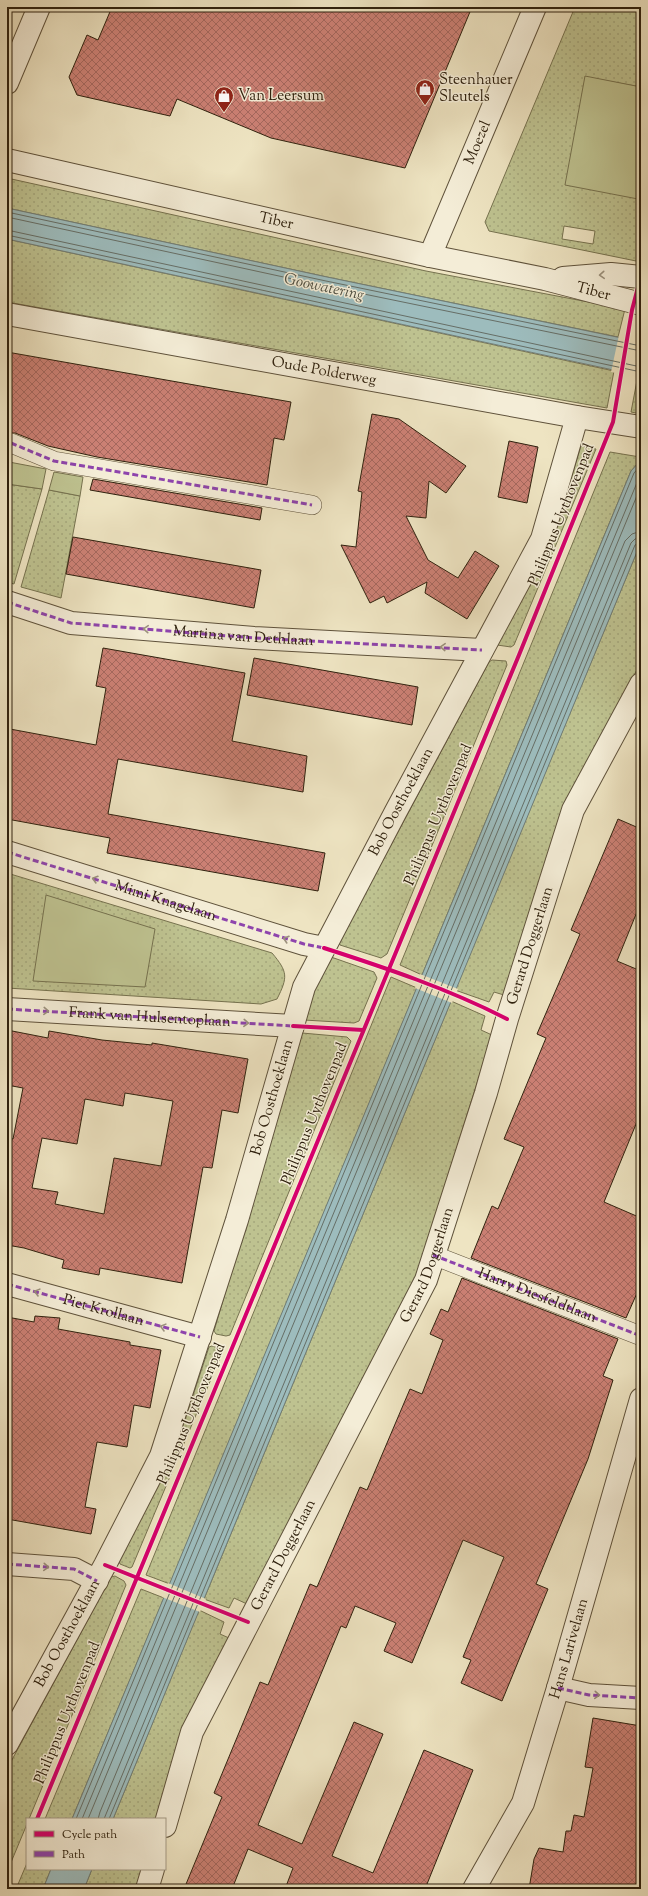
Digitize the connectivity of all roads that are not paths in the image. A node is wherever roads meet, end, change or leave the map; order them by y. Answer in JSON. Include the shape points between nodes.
{"nodes":[{"id":1,"x":39,"y":7,"type":"edge"},
{"id":2,"x":535,"y":7,"type":"edge"},
{"id":3,"x":7,"y":83,"type":"edge"},
{"id":4,"x":7,"y":160,"type":"edge"},
{"id":5,"x":430,"y":256,"type":"junction"},
{"id":6,"x":641,"y":277,"type":"edge"},
{"id":7,"x":545,"y":279,"type":"junction"},
{"id":8,"x":641,"y":304,"type":"edge"},
{"id":9,"x":7,"y":314,"type":"edge"},
{"id":10,"x":577,"y":417,"type":"junction"},
{"id":11,"x":641,"y":427,"type":"edge"},
{"id":12,"x":12,"y":443,"type":"dead end"},
{"id":13,"x":312,"y":505,"type":"dead end"},
{"id":14,"x":7,"y":602,"type":"edge"},
{"id":15,"x":482,"y":650,"type":"junction"},
{"id":16,"x":641,"y":684,"type":"edge"},
{"id":17,"x":7,"y":852,"type":"edge"},
{"id":18,"x":324,"y":948,"type":"junction"},
{"id":19,"x":7,"y":1009,"type":"edge"},
{"id":20,"x":293,"y":1026,"type":"junction"},
{"id":21,"x":433,"y":1255,"type":"junction"},
{"id":22,"x":7,"y":1284,"type":"edge"},
{"id":23,"x":641,"y":1336,"type":"edge"},
{"id":24,"x":200,"y":1337,"type":"junction"},
{"id":25,"x":641,"y":1399,"type":"edge"},
{"id":26,"x":7,"y":1564,"type":"edge"},
{"id":27,"x":97,"y":1581,"type":"junction"},
{"id":28,"x":558,"y":1688,"type":"junction"},
{"id":29,"x":641,"y":1698,"type":"edge"},
{"id":30,"x":7,"y":1744,"type":"edge"},
{"id":31,"x":166,"y":1823,"type":"edge"},
{"id":32,"x":153,"y":1870,"type":"edge"},
{"id":33,"x":147,"y":1889,"type":"edge"},
{"id":34,"x":474,"y":1889,"type":"edge"}],
"edges":[{"from":1,"to":3,"type":"street"},
{"from":2,"to":5,"type":"street","name":"Moezel"},
{"from":4,"to":5,"type":"street","name":"Tiber"},
{"from":5,"to":7,"type":"street","name":"Tiber"},
{"from":6,"to":7,"type":"street","name":"Tiber","one_way":true,"via":[[611,274]]},
{"from":7,"to":8,"type":"street","name":"Tiber"},
{"from":9,"to":10,"type":"street","name":"Oude Polderweg"},
{"from":10,"to":11,"type":"street","name":"Oude Polderweg"},
{"from":10,"to":15,"type":"street","name":"Bob Oosthoeklaan","via":[[542,539]]},
{"from":12,"to":13,"type":"street","via":[[54,461]]},
{"from":15,"to":14,"type":"street","name":"Martina van Dethlaan","one_way":true,"via":[[254,638],[71,623]]},
{"from":15,"to":18,"type":"street","name":"Bob Oosthoeklaan"},
{"from":16,"to":21,"type":"street","name":"Gerard Doggerlaan","via":[[573,810]]},
{"from":18,"to":17,"type":"street","name":"Mimi Knagelaan","one_way":true},
{"from":18,"to":20,"type":"street","name":"Bob Oosthoeklaan","via":[[304,988]]},
{"from":19,"to":20,"type":"street","name":"Frank van Hulsentoplaan","one_way":true},
{"from":20,"to":24,"type":"street","name":"Bob Oosthoeklaan"},
{"from":21,"to":23,"type":"street","name":"Harry Diesfeldtlaan"},
{"from":21,"to":31,"type":"street","name":"Gerard Doggerlaan","via":[[426,1280],[192,1732]]},
{"from":24,"to":22,"type":"street","name":"Piet Krollaan","one_way":true},
{"from":24,"to":27,"type":"street","name":"Bob Oosthoeklaan","via":[[161,1456]]},
{"from":25,"to":28,"type":"street","name":"Hans Larivelaan"},
{"from":26,"to":27,"type":"street","one_way":true,"via":[[74,1569]]},
{"from":27,"to":30,"type":"street","name":"Bob Oosthoeklaan"},
{"from":28,"to":29,"type":"street","one_way":true,"via":[[589,1695]]},
{"from":28,"to":34,"type":"street","name":"Hans Larivelaan","via":[[523,1803]]},
{"from":32,"to":33,"type":"street"}]}
